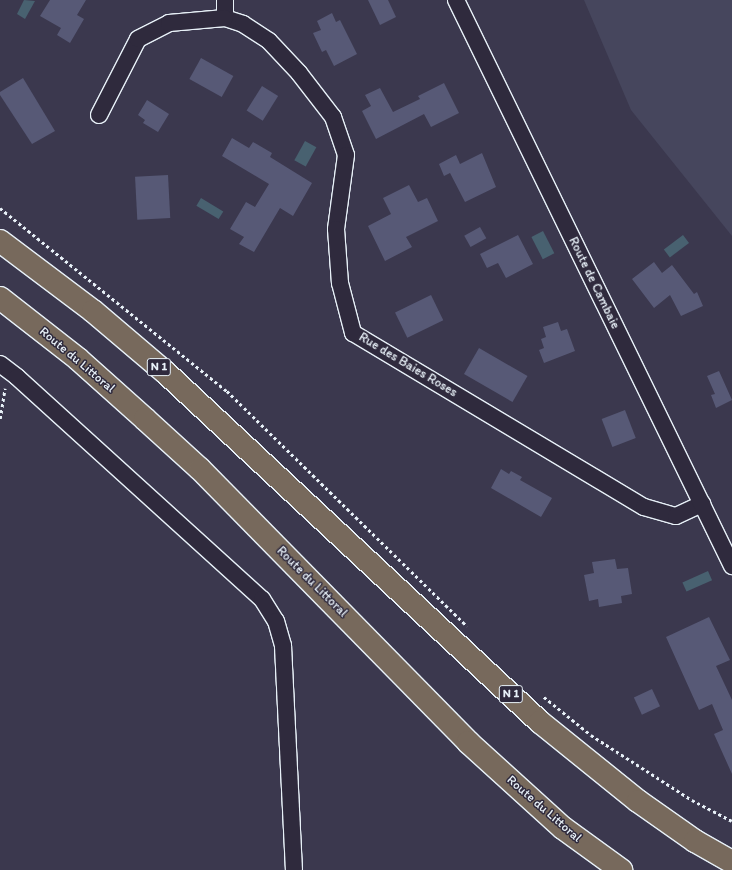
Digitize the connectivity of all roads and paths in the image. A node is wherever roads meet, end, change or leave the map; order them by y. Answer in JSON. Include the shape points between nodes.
{"nodes":[{"id":1,"x":225,"y":0,"type":"edge"},
{"id":2,"x":456,"y":0,"type":"edge"},
{"id":3,"x":225,"y":18,"type":"junction"},
{"id":4,"x":99,"y":115,"type":"dead end"},
{"id":5,"x":0,"y":208,"type":"edge"},
{"id":6,"x":0,"y":241,"type":"edge"},
{"id":7,"x":0,"y":298,"type":"edge"},
{"id":8,"x":4,"y":367,"type":"edge"},
{"id":9,"x":0,"y":419,"type":"edge"},
{"id":10,"x":702,"y":504,"type":"junction"},
{"id":11,"x":732,"y":566,"type":"edge"},
{"id":12,"x":470,"y":628,"type":"dead end"},
{"id":13,"x":538,"y":693,"type":"dead end"},
{"id":14,"x":732,"y":821,"type":"edge"},
{"id":15,"x":732,"y":862,"type":"edge"},
{"id":16,"x":294,"y":870,"type":"edge"},
{"id":17,"x":621,"y":870,"type":"edge"}],
"edges":[{"from":1,"to":3,"type":"street"},
{"from":2,"to":10,"type":"street","name":"Route de Cambaie"},
{"from":3,"to":4,"type":"street","name":"Rue des Baies Roses","via":[[169,23],[138,39]]},
{"from":3,"to":10,"type":"street","name":"Rue des Baies Roses","via":[[243,24],[269,40],[333,117],[346,155],[336,229],[340,282],[353,333],[644,507],[676,516]]},
{"from":5,"to":12,"type":"path","via":[[227,391]]},
{"from":6,"to":15,"type":"highway","number":"N 1","via":[[93,311],[165,372],[540,722],[638,801],[695,841]]},
{"from":7,"to":17,"type":"highway","name":"Route du Littoral","via":[[78,359],[238,507],[468,742],[563,828]]},
{"from":8,"to":9,"type":"path"},
{"from":8,"to":16,"type":"street","via":[[262,599],[276,621],[283,646]]},
{"from":10,"to":11,"type":"street","name":"Route de Cambaie"},
{"from":13,"to":14,"type":"path","via":[[591,735],[692,800]]}]}
